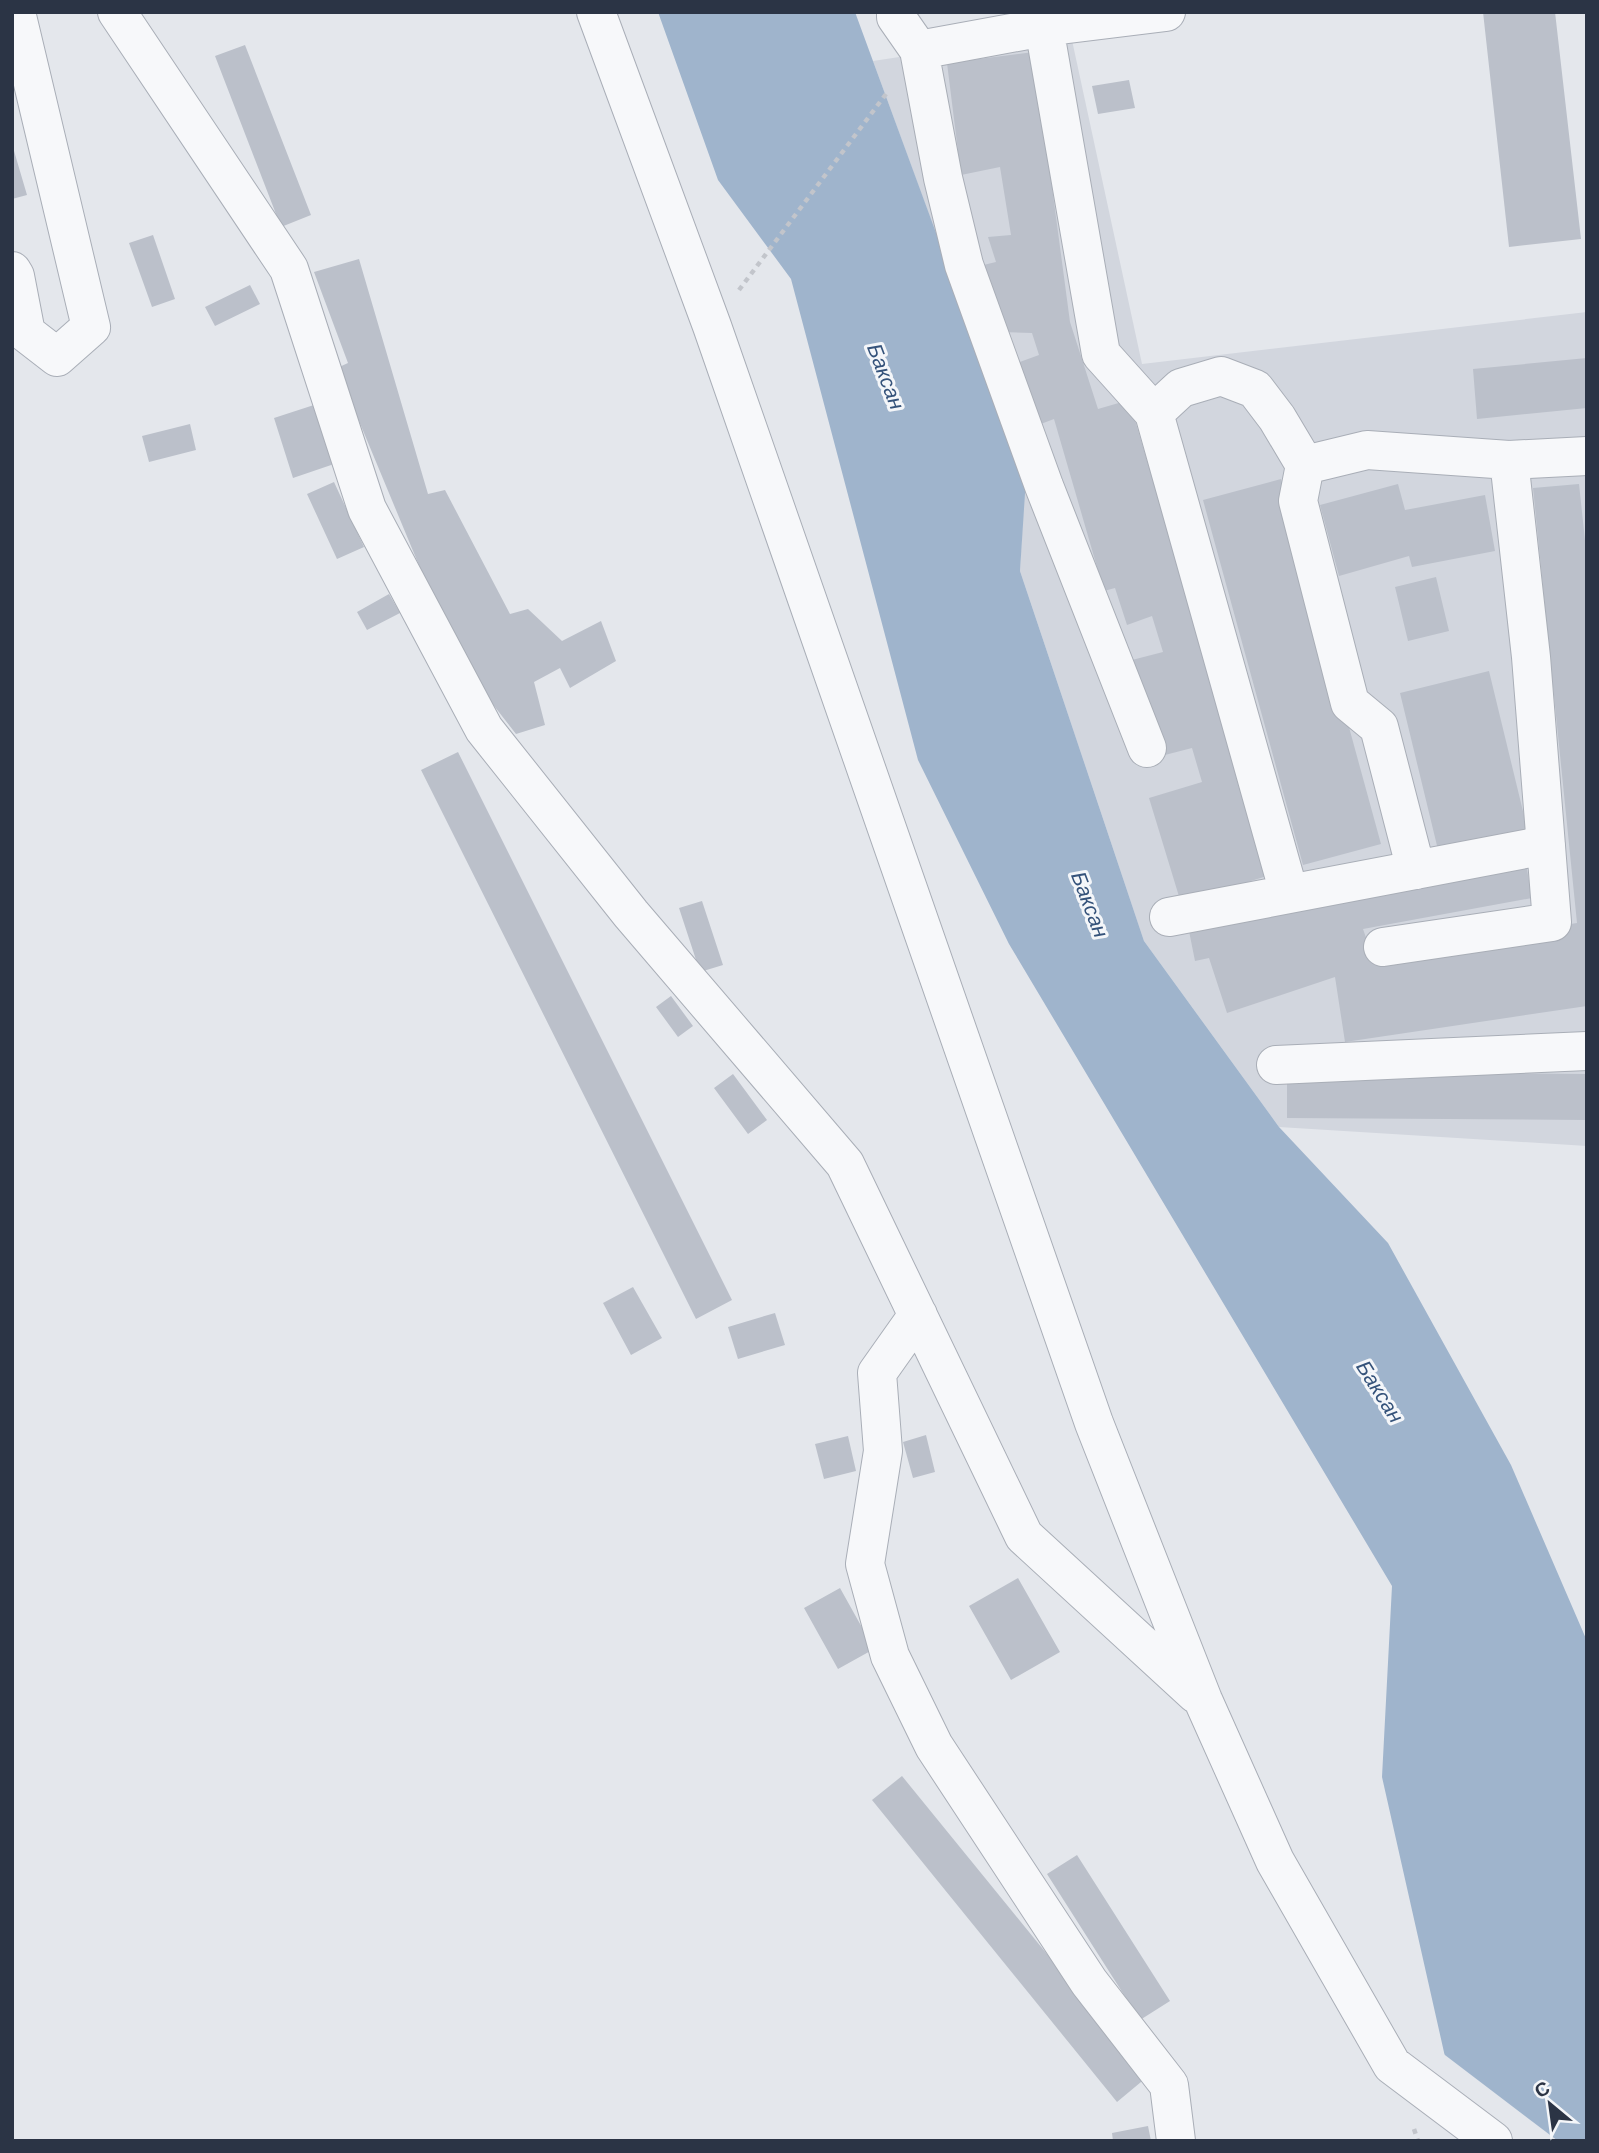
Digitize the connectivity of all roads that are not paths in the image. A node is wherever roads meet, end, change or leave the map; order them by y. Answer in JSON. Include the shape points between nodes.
{"nodes":[{"id":1,"x":16,"y":12,"type":"edge"},
{"id":2,"x":117,"y":12,"type":"edge"},
{"id":3,"x":596,"y":12,"type":"edge"},
{"id":4,"x":895,"y":12,"type":"edge"},
{"id":5,"x":1164,"y":12,"type":"edge"},
{"id":6,"x":1036,"y":23,"type":"edge"},
{"id":7,"x":919,"y":50,"type":"junction"},
{"id":8,"x":12,"y":271,"type":"edge"},
{"id":9,"x":1154,"y":413,"type":"junction"},
{"id":10,"x":1509,"y":460,"type":"junction"},
{"id":11,"x":1586,"y":460,"type":"edge"},
{"id":12,"x":1305,"y":465,"type":"junction"},
{"id":13,"x":1147,"y":748,"type":"dead end"},
{"id":14,"x":1546,"y":845,"type":"junction"},
{"id":15,"x":1416,"y":870,"type":"junction"},
{"id":16,"x":1289,"y":893,"type":"junction"},
{"id":17,"x":1170,"y":916,"type":"dead end"},
{"id":18,"x":1383,"y":947,"type":"dead end"},
{"id":19,"x":1587,"y":1051,"type":"edge"},
{"id":20,"x":1276,"y":1065,"type":"dead end"},
{"id":21,"x":918,"y":1315,"type":"junction"},
{"id":22,"x":1203,"y":1700,"type":"junction"},
{"id":23,"x":1176,"y":2141,"type":"edge"},
{"id":24,"x":1493,"y":2141,"type":"edge"}],
"edges":[{"from":1,"to":8,"type":"street","via":[[92,327],[57,357],[26,333]]},
{"from":2,"to":21,"type":"street","via":[[289,269],[367,509],[484,729],[631,914],[845,1164]]},
{"from":3,"to":22,"type":"street","via":[[712,326],[1089,1410]]},
{"from":4,"to":7,"type":"street"},
{"from":5,"to":6,"type":"street"},
{"from":6,"to":7,"type":"street"},
{"from":6,"to":9,"type":"street","via":[[1101,354]]},
{"from":7,"to":13,"type":"street","via":[[964,265]]},
{"from":9,"to":12,"type":"street","via":[[1181,388],[1221,376],[1255,389]]},
{"from":9,"to":16,"type":"street"},
{"from":10,"to":11,"type":"street"},
{"from":10,"to":12,"type":"street","via":[[1367,450]]},
{"from":10,"to":14,"type":"street"},
{"from":12,"to":15,"type":"street","via":[[1298,501],[1350,703],[1379,727]]},
{"from":14,"to":15,"type":"street"},
{"from":14,"to":18,"type":"street","via":[[1552,922]]},
{"from":15,"to":16,"type":"street"},
{"from":16,"to":17,"type":"street"},
{"from":19,"to":20,"type":"street"},
{"from":21,"to":22,"type":"street","via":[[1024,1536]]},
{"from":21,"to":23,"type":"street","via":[[877,1373],[883,1451],[864,1564],[890,1656],[934,1746],[1089,1982],[1169,2085]]},
{"from":22,"to":24,"type":"street","via":[[1275,1861],[1392,2065]]}]}
